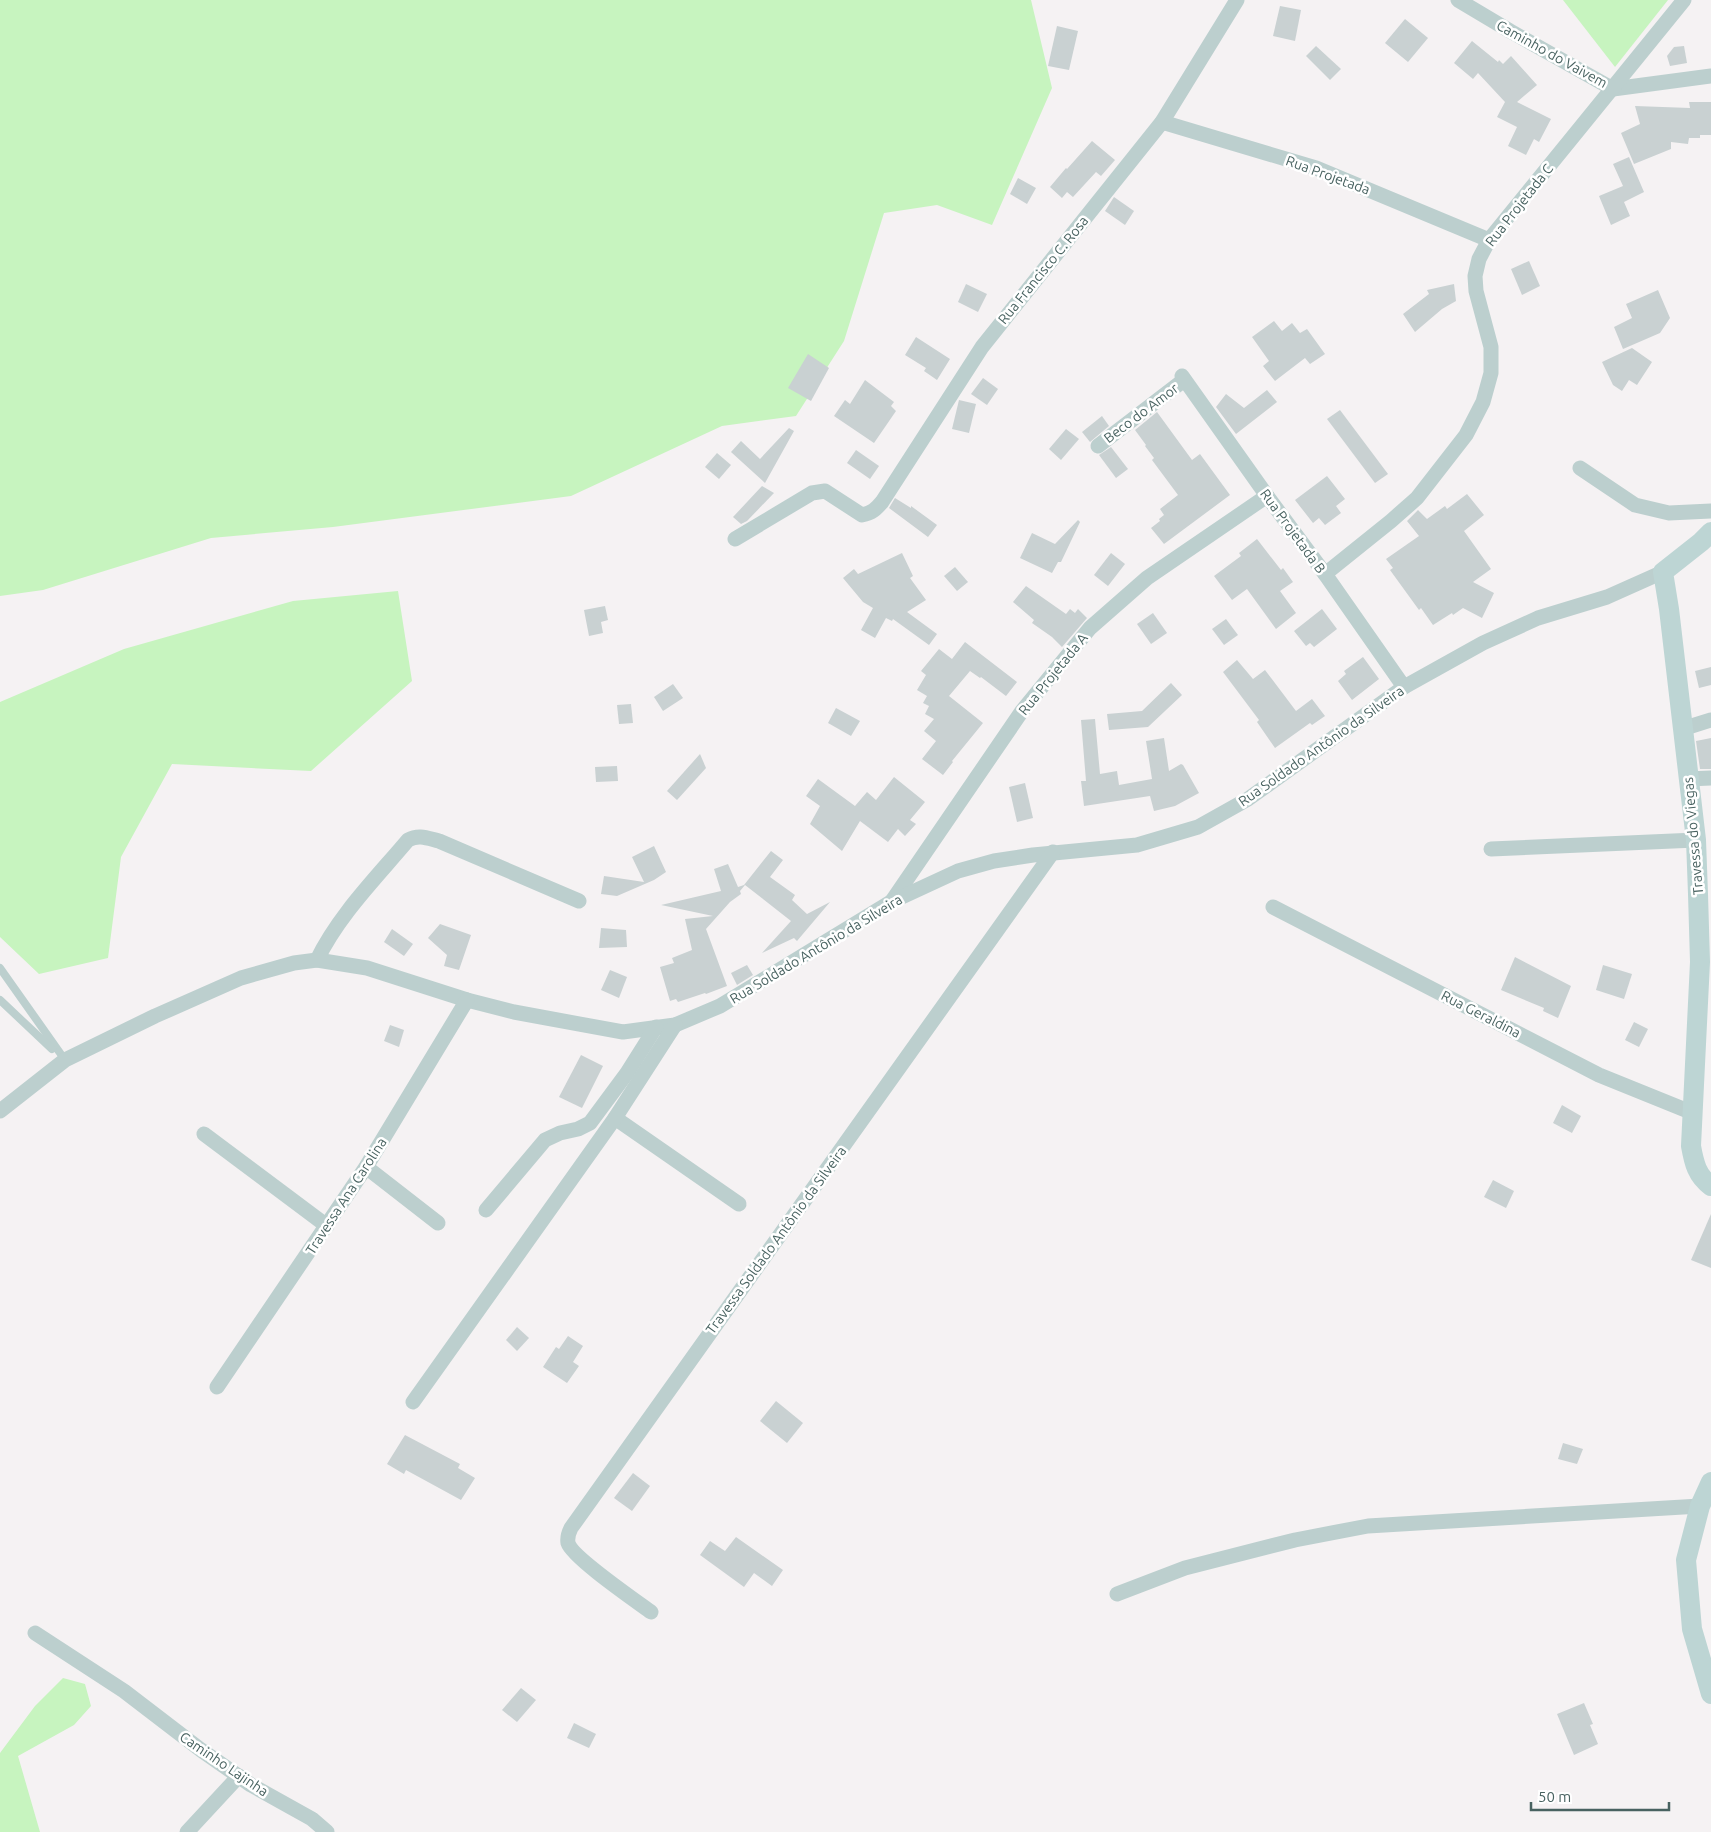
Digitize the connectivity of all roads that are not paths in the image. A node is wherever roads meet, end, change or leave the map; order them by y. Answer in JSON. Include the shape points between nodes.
{"nodes":[{"id":1,"x":1237,"y":0,"type":"edge"},
{"id":2,"x":1458,"y":0,"type":"edge"},
{"id":3,"x":1684,"y":0,"type":"edge"},
{"id":4,"x":1711,"y":76,"type":"edge"},
{"id":5,"x":1613,"y":88,"type":"junction"},
{"id":6,"x":1162,"y":122,"type":"junction"},
{"id":7,"x":1489,"y":240,"type":"junction"},
{"id":8,"x":1183,"y":378,"type":"joint"},
{"id":9,"x":1098,"y":446,"type":"dead end"},
{"id":10,"x":1580,"y":468,"type":"dead end"},
{"id":11,"x":1267,"y":496,"type":"junction"},
{"id":12,"x":1711,"y":511,"type":"edge"},
{"id":13,"x":1711,"y":532,"type":"edge"},
{"id":14,"x":734,"y":539,"type":"dead end"},
{"id":15,"x":1663,"y":572,"type":"junction"},
{"id":16,"x":1325,"y":574,"type":"junction"},
{"id":17,"x":1404,"y":687,"type":"junction"},
{"id":18,"x":1711,"y":720,"type":"edge"},
{"id":19,"x":1682,"y":729,"type":"junction"},
{"id":20,"x":1711,"y":778,"type":"edge"},
{"id":21,"x":1688,"y":779,"type":"junction"},
{"id":22,"x":1696,"y":840,"type":"junction"},
{"id":23,"x":1491,"y":849,"type":"dead end"},
{"id":24,"x":1053,"y":852,"type":"junction"},
{"id":25,"x":1705,"y":895,"type":"edge"},
{"id":26,"x":579,"y":902,"type":"dead end"},
{"id":27,"x":892,"y":902,"type":"junction"},
{"id":28,"x":1273,"y":907,"type":"dead end"},
{"id":29,"x":317,"y":960,"type":"junction"},
{"id":30,"x":0,"y":968,"type":"edge"},
{"id":31,"x":0,"y":1000,"type":"edge"},
{"id":32,"x":467,"y":1000,"type":"junction"},
{"id":33,"x":675,"y":1025,"type":"junction"},
{"id":34,"x":656,"y":1028,"type":"junction"},
{"id":35,"x":65,"y":1060,"type":"junction"},
{"id":36,"x":0,"y":1111,"type":"edge"},
{"id":37,"x":1693,"y":1112,"type":"junction"},
{"id":38,"x":615,"y":1118,"type":"junction"},
{"id":39,"x":204,"y":1134,"type":"dead end"},
{"id":40,"x":366,"y":1167,"type":"junction"},
{"id":41,"x":1711,"y":1186,"type":"edge"},
{"id":42,"x":739,"y":1204,"type":"dead end"},
{"id":43,"x":486,"y":1210,"type":"dead end"},
{"id":44,"x":438,"y":1223,"type":"dead end"},
{"id":45,"x":327,"y":1226,"type":"junction"},
{"id":46,"x":217,"y":1388,"type":"dead end"},
{"id":47,"x":413,"y":1402,"type":"dead end"},
{"id":48,"x":1711,"y":1482,"type":"edge"},
{"id":49,"x":1700,"y":1506,"type":"junction"},
{"id":50,"x":1117,"y":1594,"type":"dead end"},
{"id":51,"x":651,"y":1612,"type":"dead end"},
{"id":52,"x":35,"y":1633,"type":"dead end"},
{"id":53,"x":1711,"y":1694,"type":"edge"},
{"id":54,"x":239,"y":1776,"type":"junction"},
{"id":55,"x":187,"y":1832,"type":"edge"},
{"id":56,"x":327,"y":1832,"type":"edge"}],
"edges":[{"from":1,"to":6,"type":"street","name":"Rua Francisco C. Rosa"},
{"from":2,"to":5,"type":"street","name":"Caminho do Vaivem"},
{"from":3,"to":5,"type":"street","name":"Rua Projetada C"},
{"from":4,"to":5,"type":"street","name":"Caminho do Vaivem"},
{"from":5,"to":7,"type":"street","name":"Rua Projetada C"},
{"from":6,"to":7,"type":"street","name":"Rua Projetada","via":[[1316,168]]},
{"from":6,"to":14,"type":"street","name":"Rua Francisco C. Rosa","via":[[982,347],[874,510],[862,515],[825,491],[812,493]]},
{"from":7,"to":16,"type":"street","name":"Rua Projetada C","via":[[1475,276],[1490,347],[1491,373],[1484,402],[1466,435],[1417,498]]},
{"from":8,"to":9,"type":"street","name":"Beco do Amor"},
{"from":8,"to":11,"type":"street","name":"Rua Projetada B"},
{"from":10,"to":12,"type":"street","via":[[1635,505],[1669,513]]},
{"from":11,"to":16,"type":"street","name":"Rua Projetada B"},
{"from":11,"to":27,"type":"street","name":"Rua Projetada A","via":[[1147,578],[1090,628],[1022,712]]},
{"from":13,"to":15,"type":"street","name":"Rua Soldado Antônio da Silveira"},
{"from":15,"to":17,"type":"street","name":"Rua Soldado Antônio da Silveira","via":[[1607,597],[1538,618],[1483,642]]},
{"from":15,"to":19,"type":"street","name":"Travessa do Viegas"},
{"from":16,"to":17,"type":"street","name":"Rua Projetada B"},
{"from":17,"to":24,"type":"street","name":"Rua Soldado Antônio da Silveira","via":[[1248,799],[1198,827],[1137,845]]},
{"from":18,"to":19,"type":"street"},
{"from":19,"to":21,"type":"street","name":"Travessa do Viegas"},
{"from":20,"to":21,"type":"street"},
{"from":21,"to":22,"type":"street","name":"Travessa do Viegas"},
{"from":22,"to":23,"type":"street"},
{"from":22,"to":25,"type":"street","name":"Travessa do Viegas"},
{"from":24,"to":27,"type":"street","name":"Rua Soldado Antônio da Silveira","via":[[994,861],[958,871]]},
{"from":24,"to":51,"type":"street","name":"Travessa Soldado Antônio da Silveira","via":[[571,1528],[568,1543],[572,1550]]},
{"from":25,"to":37,"type":"street","name":"Travessa do Viegas"},
{"from":26,"to":29,"type":"street","via":[[439,841],[414,837],[408,840],[347,913]]},
{"from":27,"to":33,"type":"street","name":"Rua Soldado Antônio da Silveira","via":[[720,1006]]},
{"from":28,"to":37,"type":"street","name":"Rua Geraldina","via":[[1599,1075]]},
{"from":29,"to":32,"type":"street","name":"Rua Soldado Antônio da Silveira","via":[[367,968]]},
{"from":29,"to":35,"type":"street","name":"Rua Soldado Antônio da Silveira","via":[[241,978]]},
{"from":30,"to":35,"type":"lane"},
{"from":31,"to":35,"type":"lane"},
{"from":32,"to":34,"type":"street","name":"Rua Soldado Antônio da Silveira","via":[[623,1032]]},
{"from":32,"to":40,"type":"street","name":"Travessa Ana Carolina"},
{"from":33,"to":34,"type":"street","name":"Rua Soldado Antônio da Silveira"},
{"from":33,"to":38,"type":"street"},
{"from":34,"to":43,"type":"street","via":[[590,1123],[545,1140]]},
{"from":35,"to":36,"type":"street","name":"Rua Soldado Antônio da Silveira"},
{"from":37,"to":41,"type":"street","name":"Travessa do Viegas","via":[[1691,1146],[1695,1167]]},
{"from":38,"to":42,"type":"street"},
{"from":38,"to":47,"type":"street"},
{"from":39,"to":45,"type":"street"},
{"from":40,"to":44,"type":"street"},
{"from":40,"to":45,"type":"street","name":"Travessa Ana Carolina"},
{"from":45,"to":46,"type":"street","name":"Travessa Ana Carolina"},
{"from":48,"to":49,"type":"street"},
{"from":49,"to":50,"type":"street","via":[[1368,1526],[1295,1540],[1185,1568]]},
{"from":49,"to":53,"type":"street","via":[[1686,1560],[1692,1629]]},
{"from":52,"to":54,"type":"street","name":"Caminho Lajinha","via":[[124,1691]]},
{"from":54,"to":55,"type":"street"},
{"from":54,"to":56,"type":"street","name":"Caminho Lajinha","via":[[312,1819]]}]}
